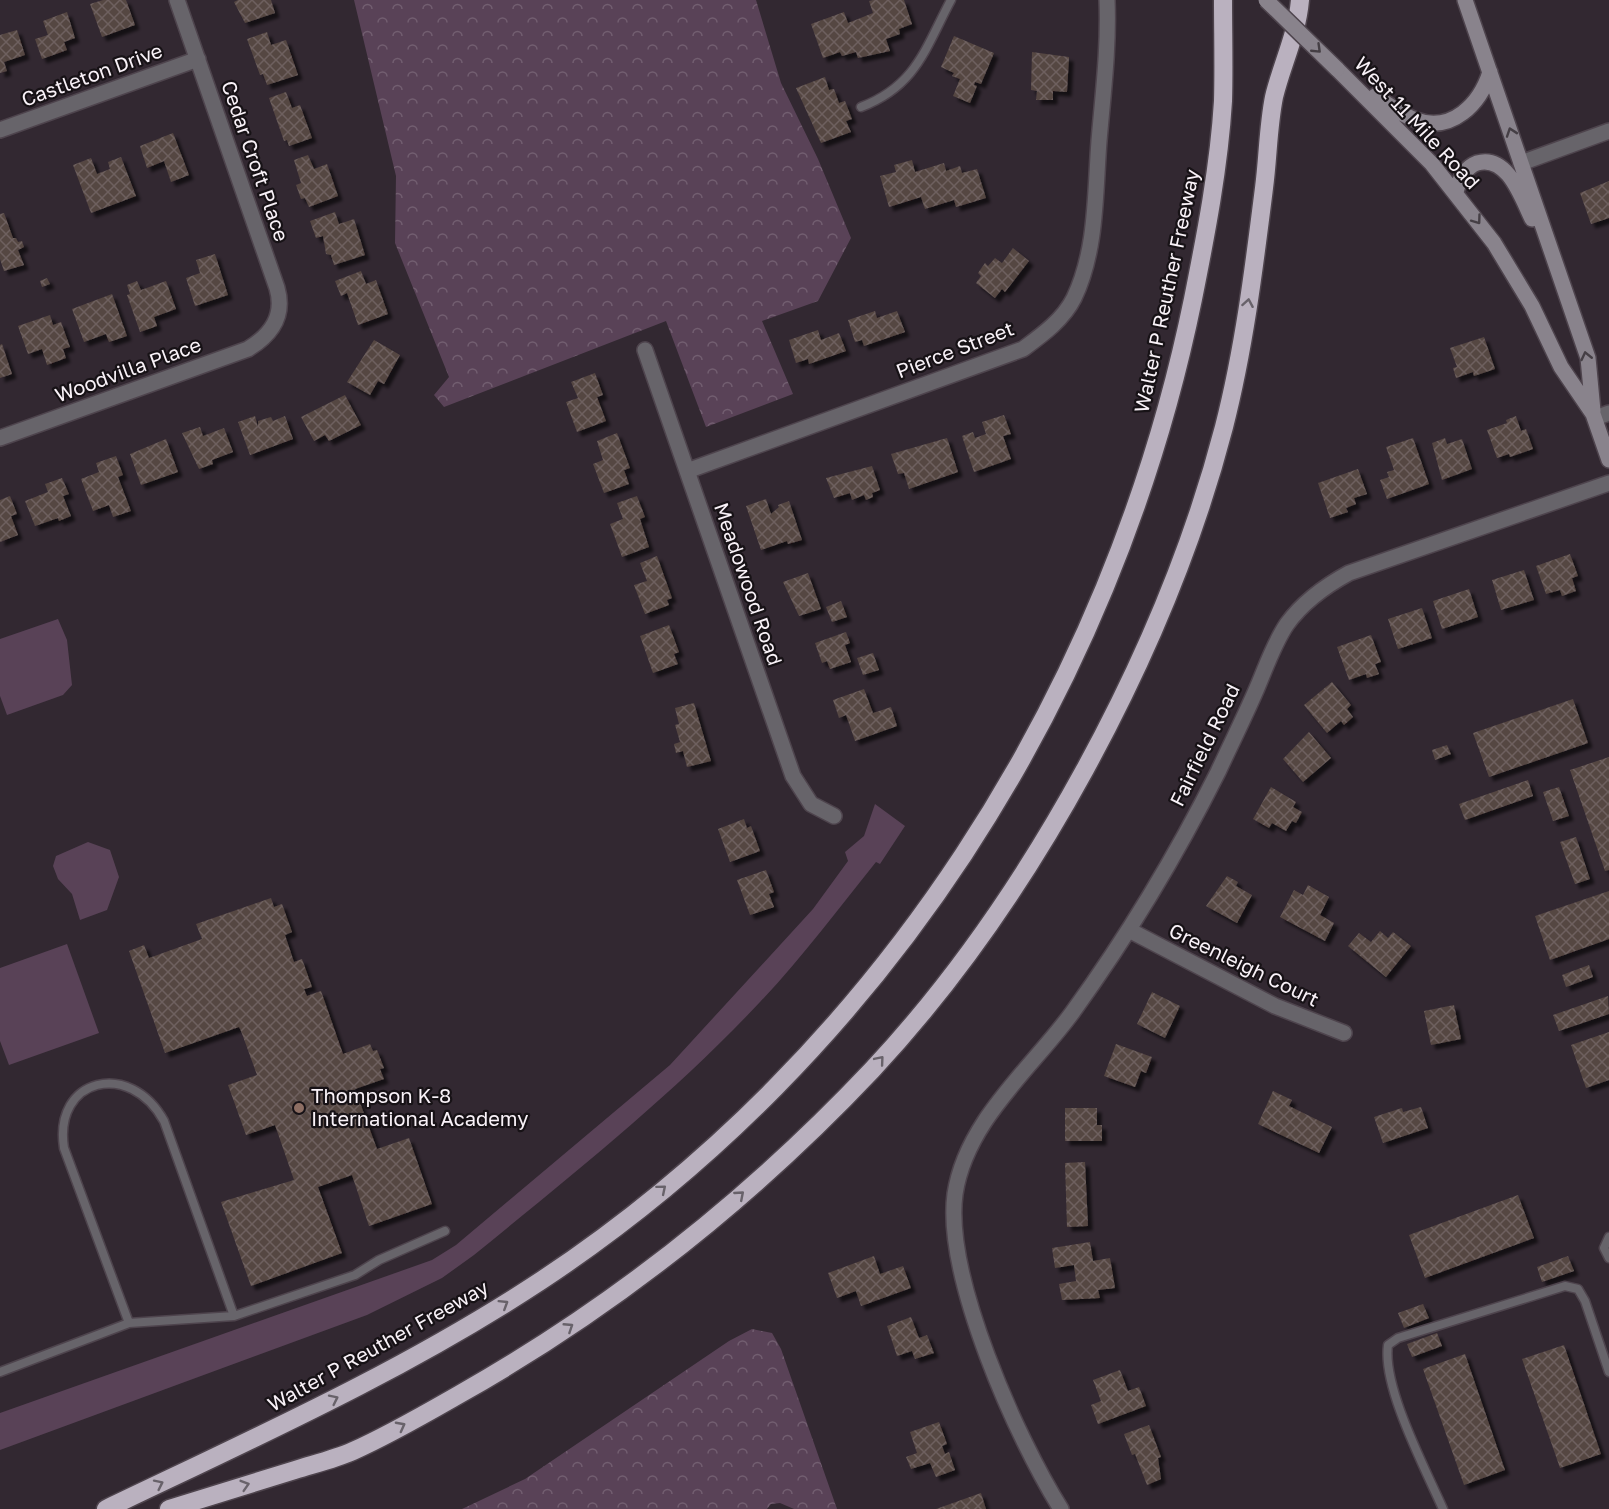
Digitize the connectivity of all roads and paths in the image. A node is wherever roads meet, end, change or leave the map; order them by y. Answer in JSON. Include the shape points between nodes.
{"nodes":[{"id":1,"x":177,"y":0,"type":"edge"},
{"id":2,"x":951,"y":0,"type":"edge"},
{"id":3,"x":1107,"y":0,"type":"edge"},
{"id":4,"x":1223,"y":0,"type":"edge"},
{"id":5,"x":1266,"y":0,"type":"edge"},
{"id":6,"x":1300,"y":0,"type":"edge"},
{"id":7,"x":1464,"y":0,"type":"edge"},
{"id":8,"x":198,"y":59,"type":"junction"},
{"id":9,"x":1490,"y":72,"type":"junction"},
{"id":10,"x":1342,"y":74,"type":"junction"},
{"id":11,"x":861,"y":107,"type":"dead end"},
{"id":12,"x":0,"y":130,"type":"edge"},
{"id":13,"x":1609,"y":131,"type":"edge"},
{"id":14,"x":1521,"y":163,"type":"junction"},
{"id":15,"x":1456,"y":192,"type":"junction"},
{"id":16,"x":1562,"y":281,"type":"junction"},
{"id":17,"x":268,"y":336,"type":"joint"},
{"id":18,"x":645,"y":350,"type":"dead end"},
{"id":19,"x":1599,"y":415,"type":"edge"},
{"id":20,"x":0,"y":438,"type":"edge"},
{"id":21,"x":1609,"y":460,"type":"edge"},
{"id":22,"x":687,"y":471,"type":"junction"},
{"id":23,"x":1609,"y":483,"type":"edge"},
{"id":24,"x":834,"y":816,"type":"dead end"},
{"id":25,"x":1129,"y":930,"type":"junction"},
{"id":26,"x":1344,"y":1034,"type":"dead end"},
{"id":27,"x":445,"y":1231,"type":"dead end"},
{"id":28,"x":1609,"y":1237,"type":"edge"},
{"id":29,"x":1609,"y":1258,"type":"edge"},
{"id":30,"x":234,"y":1316,"type":"junction"},
{"id":31,"x":129,"y":1323,"type":"junction"},
{"id":32,"x":0,"y":1372,"type":"edge"},
{"id":33,"x":1609,"y":1372,"type":"edge"},
{"id":34,"x":106,"y":1509,"type":"edge"},
{"id":35,"x":169,"y":1509,"type":"edge"},
{"id":36,"x":1061,"y":1509,"type":"edge"},
{"id":37,"x":1443,"y":1509,"type":"edge"}],
"edges":[{"from":1,"to":8,"type":"street","name":"Cedar Croft Place"},
{"from":2,"to":11,"type":"lane","via":[[904,82]]},
{"from":3,"to":22,"type":"street","name":"Pierce Street","via":[[1091,242],[1084,274],[1057,321],[1023,349]]},
{"from":34,"to":4,"type":"highway","name":"Walter P Reuther Freeway","one_way":true,"via":[[264,1434],[432,1347],[545,1278],[599,1238],[704,1154],[800,1060],[877,973],[951,875],[1004,792],[1067,675],[1119,554],[1155,452],[1186,334],[1217,161]]},
{"from":5,"to":10,"type":"main road","name":"West 11 Mile Road","one_way":true,"bridge":true},
{"from":35,"to":6,"type":"highway","one_way":true,"via":[[350,1453],[491,1376],[616,1295],[783,1157],[873,1068],[963,958],[1037,850],[1102,735],[1159,616],[1204,491],[1224,428],[1238,361],[1274,98],[1298,24]]},
{"from":7,"to":9,"type":"main road","name":"West 11 Mile Road"},
{"from":8,"to":12,"type":"street","name":"Castleton Drive"},
{"from":8,"to":17,"type":"street","name":"Cedar Croft Place","via":[[279,296],[277,320]]},
{"from":9,"to":10,"type":"main road","via":[[1482,92],[1468,109],[1446,122],[1430,124],[1406,116]]},
{"from":14,"to":9,"type":"main road","name":"West 11 Mile Road","one_way":true},
{"from":10,"to":15,"type":"main road","name":"West 11 Mile Road","via":[[1405,134]]},
{"from":13,"to":14,"type":"street"},
{"from":14,"to":16,"type":"main road","name":"West 11 Mile Road"},
{"from":15,"to":16,"type":"main road","via":[[1464,172],[1477,164],[1492,163],[1502,169],[1516,187]]},
{"from":15,"to":19,"type":"main road","name":"West 11 Mile Road","one_way":true,"via":[[1512,272],[1561,368]]},
{"from":19,"to":16,"type":"main road","name":"West 11 Mile Road","one_way":true,"via":[[1588,357]]},
{"from":17,"to":20,"type":"street","name":"Woodvilla Place","via":[[248,349]]},
{"from":18,"to":22,"type":"street","name":"Meadowood Road"},
{"from":19,"to":21,"type":"main road","name":"West 11 Mile Road"},
{"from":22,"to":24,"type":"street","name":"Meadowood Road","via":[[793,776],[811,804]]},
{"from":23,"to":25,"type":"street","name":"Fairfield Road","via":[[1375,563],[1340,578],[1314,596],[1280,635],[1213,782]]},
{"from":25,"to":26,"type":"street","name":"Greenleigh Court","via":[[1275,1006]]},
{"from":25,"to":36,"type":"street","name":"Fairfield Road","via":[[1066,1022],[984,1123],[955,1194],[955,1232],[980,1330],[1008,1407],[1040,1476]]},
{"from":27,"to":30,"type":"lane","via":[[355,1275]]},
{"from":28,"to":29,"type":"lane","via":[[1604,1248]]},
{"from":30,"to":31,"type":"lane"},
{"from":30,"to":31,"type":"lane","via":[[164,1121],[145,1095],[129,1086],[110,1083],[78,1096],[68,1108],[62,1133],[64,1148]]},
{"from":31,"to":32,"type":"lane"},
{"from":33,"to":37,"type":"lane","via":[[1585,1300],[1578,1289],[1565,1286],[1398,1338],[1388,1345],[1386,1361],[1401,1409]]}]}
